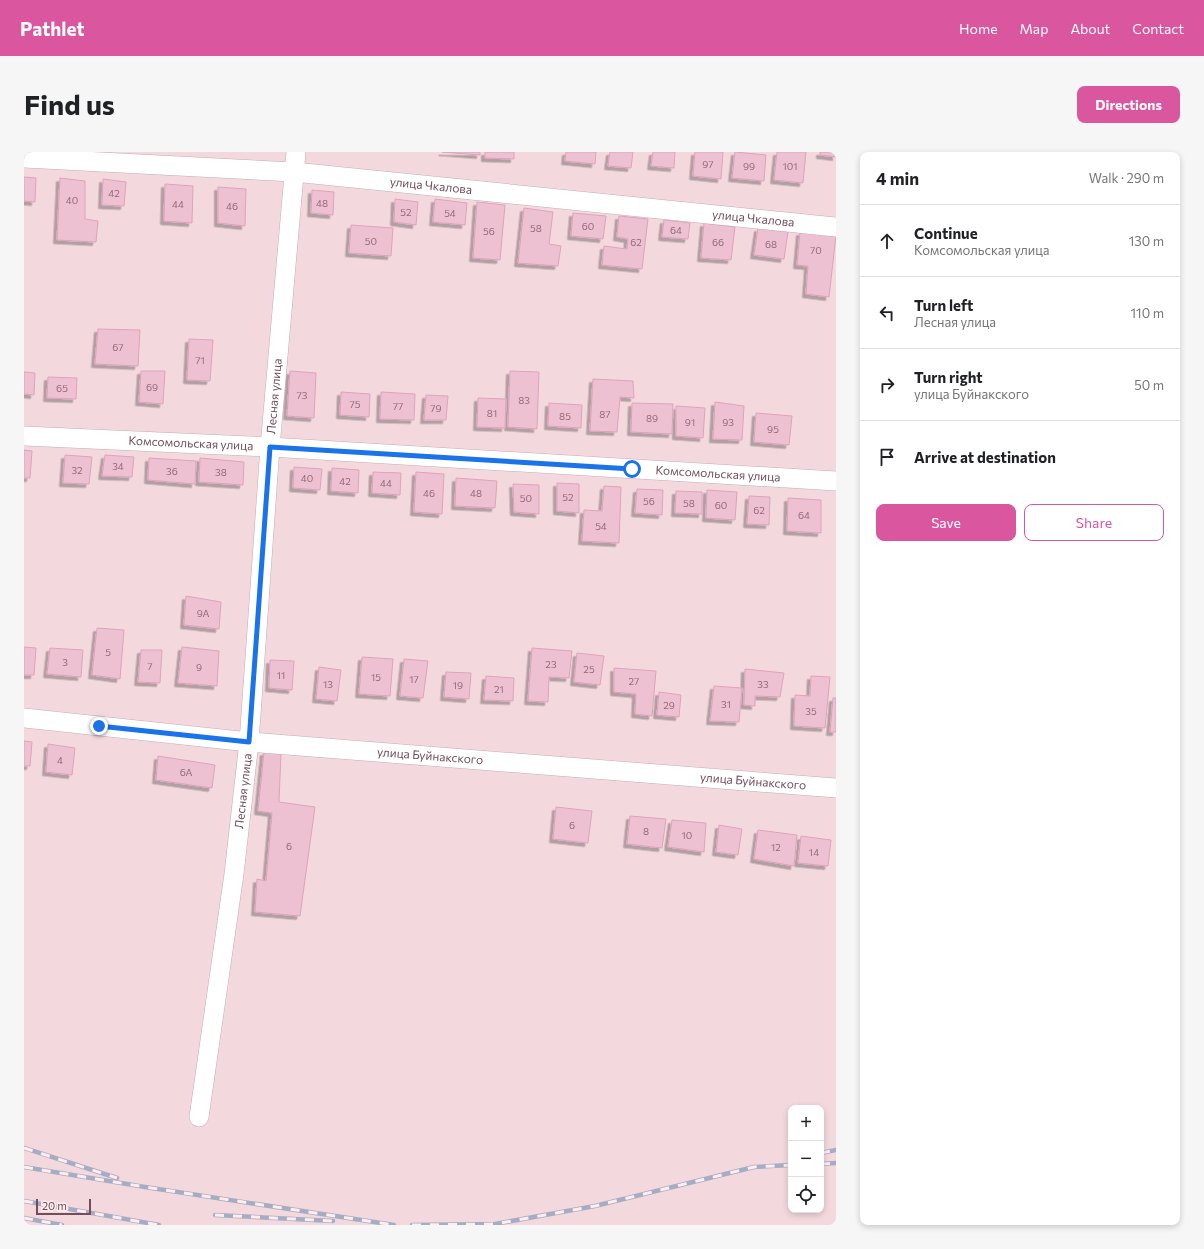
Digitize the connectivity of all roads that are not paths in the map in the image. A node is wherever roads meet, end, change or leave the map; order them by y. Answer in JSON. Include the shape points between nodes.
{"nodes":[{"id":1,"x":296,"y":152,"type":"edge"},
{"id":2,"x":24,"y":158,"type":"edge"},
{"id":3,"x":294,"y":172,"type":"junction"},
{"id":4,"x":836,"y":227,"type":"edge"},
{"id":5,"x":24,"y":436,"type":"edge"},
{"id":6,"x":270,"y":447,"type":"junction"},
{"id":7,"x":836,"y":481,"type":"edge"},
{"id":8,"x":24,"y":718,"type":"edge"},
{"id":9,"x":249,"y":742,"type":"junction"},
{"id":10,"x":836,"y":788,"type":"edge"},
{"id":11,"x":199,"y":1117,"type":"dead end"}],
"edges":[{"from":1,"to":3,"type":"street","name":"Лесная улица"},
{"from":2,"to":3,"type":"street","name":"улица Чкалова"},
{"from":3,"to":4,"type":"street","name":"улица Чкалова"},
{"from":3,"to":6,"type":"street","name":"Лесная улица"},
{"from":5,"to":6,"type":"street","name":"Комсомольская улица"},
{"from":6,"to":7,"type":"street","name":"Комсомольская улица"},
{"from":6,"to":9,"type":"street","name":"Лесная улица"},
{"from":8,"to":9,"type":"street","name":"улица Буйнакского"},
{"from":9,"to":10,"type":"street","name":"улица Буйнакского"},
{"from":9,"to":11,"type":"street","name":"Лесная улица","via":[[234,874]]}]}
